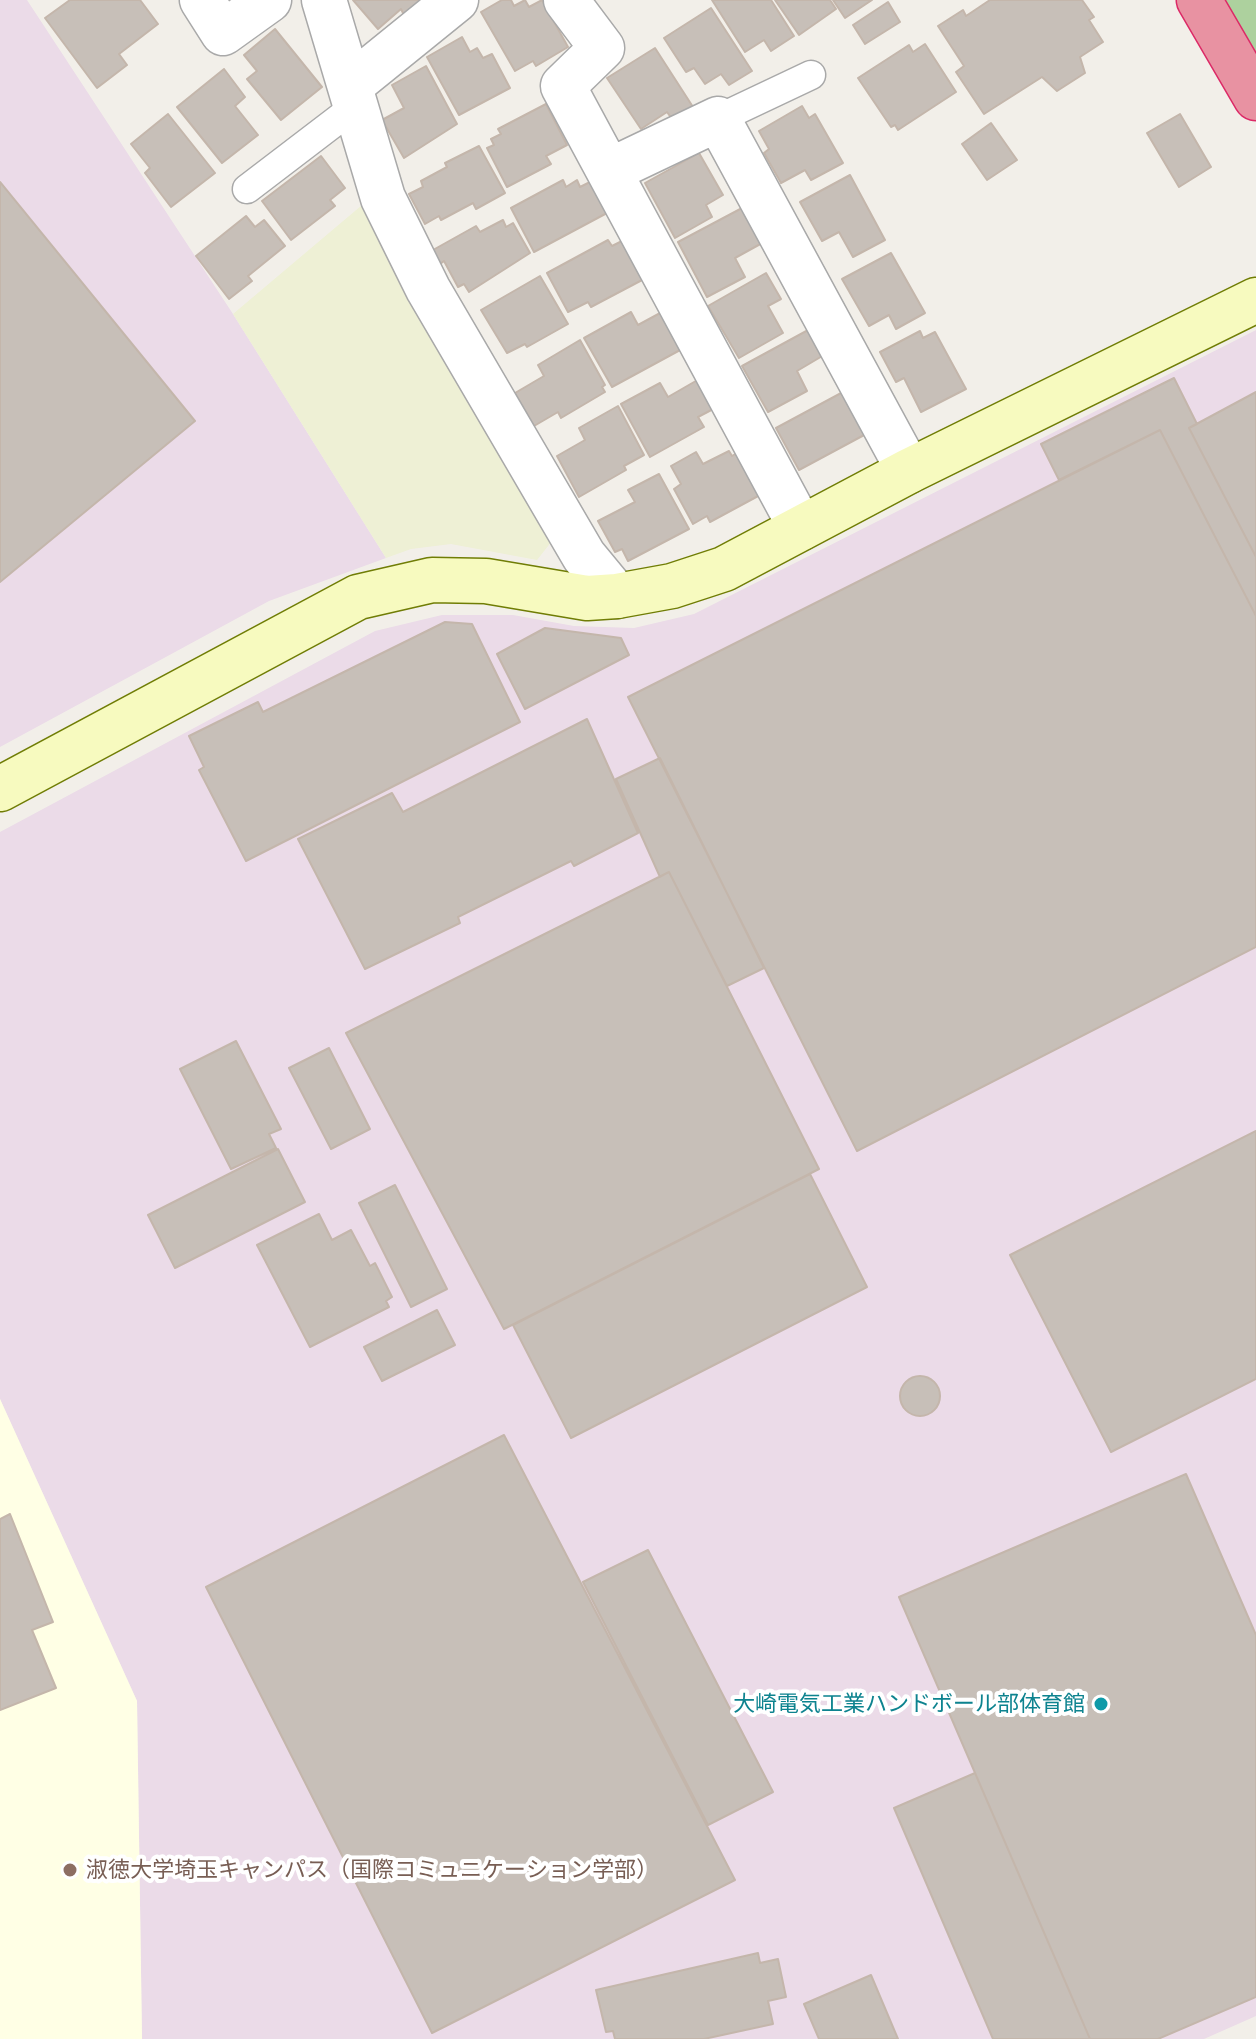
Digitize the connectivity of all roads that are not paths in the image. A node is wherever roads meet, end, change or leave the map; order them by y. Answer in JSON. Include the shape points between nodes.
{"nodes":[{"id":1,"x":202,"y":0,"type":"edge"},
{"id":2,"x":269,"y":0,"type":"edge"},
{"id":3,"x":324,"y":0,"type":"edge"},
{"id":4,"x":456,"y":0,"type":"edge"},
{"id":5,"x":566,"y":0,"type":"edge"},
{"id":6,"x":1199,"y":0,"type":"edge"},
{"id":7,"x":811,"y":75,"type":"dead end"},
{"id":8,"x":354,"y":95,"type":"junction"},
{"id":9,"x":1256,"y":98,"type":"edge"},
{"id":10,"x":718,"y":119,"type":"junction"},
{"id":11,"x":611,"y":170,"type":"junction"},
{"id":12,"x":247,"y":189,"type":"dead end"},
{"id":13,"x":1256,"y":300,"type":"edge"},
{"id":14,"x":909,"y":471,"type":"junction"},
{"id":15,"x":801,"y":528,"type":"junction"},
{"id":16,"x":617,"y":596,"type":"junction"},
{"id":17,"x":0,"y":789,"type":"edge"}],
"edges":[{"from":1,"to":2,"type":"street","via":[[223,33]]},
{"from":3,"to":8,"type":"street"},
{"from":4,"to":8,"type":"street"},
{"from":5,"to":11,"type":"street","via":[[602,48],[563,86]]},
{"from":6,"to":9,"type":"highway"},
{"from":7,"to":10,"type":"lane"},
{"from":8,"to":12,"type":"lane"},
{"from":8,"to":16,"type":"street","via":[[383,198],[428,289],[584,556]]},
{"from":10,"to":11,"type":"street"},
{"from":10,"to":14,"type":"street"},
{"from":11,"to":15,"type":"street"},
{"from":13,"to":14,"type":"street"},
{"from":14,"to":15,"type":"street"},
{"from":15,"to":16,"type":"street","via":[[724,569]]},
{"from":16,"to":17,"type":"street","via":[[587,598],[486,581],[432,580],[358,597]]}]}
